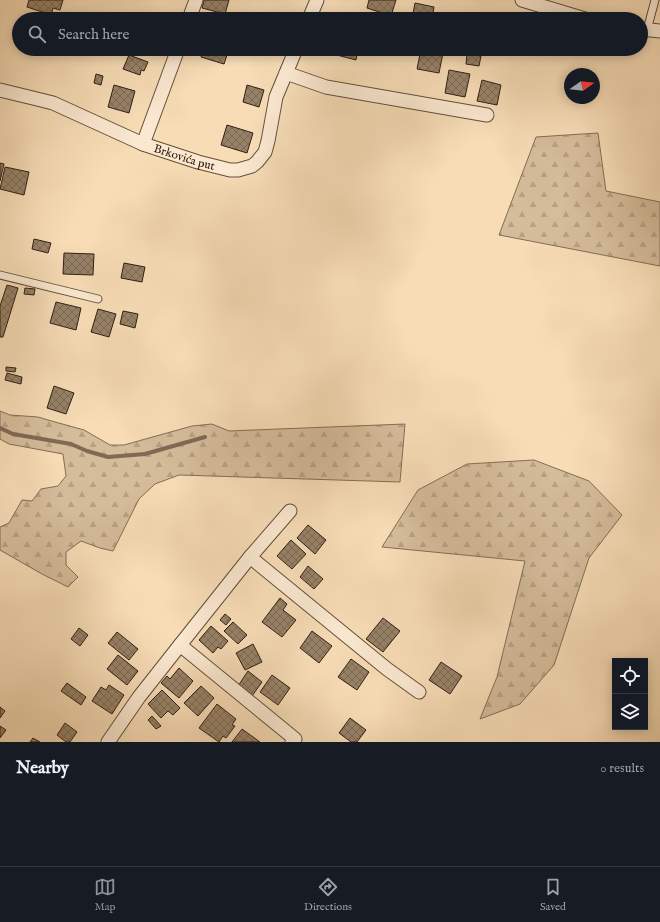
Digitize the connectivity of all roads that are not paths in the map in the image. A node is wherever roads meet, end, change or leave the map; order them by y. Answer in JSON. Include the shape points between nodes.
{"nodes":[{"id":1,"x":196,"y":0,"type":"edge"},
{"id":2,"x":317,"y":0,"type":"edge"},
{"id":3,"x":522,"y":0,"type":"edge"},
{"id":4,"x":655,"y":0,"type":"edge"},
{"id":5,"x":192,"y":12,"type":"edge"},
{"id":6,"x":312,"y":12,"type":"edge"},
{"id":7,"x":562,"y":12,"type":"edge"},
{"id":8,"x":648,"y":18,"type":"edge"},
{"id":9,"x":648,"y":30,"type":"edge"},
{"id":10,"x":660,"y":31,"type":"edge"},
{"id":11,"x":175,"y":56,"type":"edge"},
{"id":12,"x":293,"y":56,"type":"edge"},
{"id":13,"x":286,"y":73,"type":"junction"},
{"id":14,"x":0,"y":90,"type":"edge"},
{"id":15,"x":487,"y":115,"type":"dead end"},
{"id":16,"x":144,"y":144,"type":"junction"},
{"id":17,"x":0,"y":275,"type":"edge"},
{"id":18,"x":98,"y":299,"type":"dead end"},
{"id":19,"x":290,"y":511,"type":"dead end"},
{"id":20,"x":250,"y":557,"type":"junction"},
{"id":21,"x":180,"y":646,"type":"junction"},
{"id":22,"x":419,"y":692,"type":"dead end"},
{"id":23,"x":108,"y":742,"type":"edge"},
{"id":24,"x":292,"y":742,"type":"edge"}],
"edges":[{"from":1,"to":5,"type":"street"},
{"from":2,"to":6,"type":"street"},
{"from":3,"to":7,"type":"street"},
{"from":4,"to":8,"type":"lane"},
{"from":9,"to":10,"type":"street"},
{"from":11,"to":16,"type":"street"},
{"from":12,"to":13,"type":"street","name":"Brkovića put"},
{"from":13,"to":15,"type":"street","via":[[326,87]]},
{"from":13,"to":16,"type":"street","name":"Brkovića put","via":[[276,97],[265,152],[252,166],[230,170]]},
{"from":14,"to":16,"type":"street","name":"Brkovića put","via":[[53,103]]},
{"from":17,"to":18,"type":"lane"},
{"from":19,"to":20,"type":"street"},
{"from":20,"to":21,"type":"street"},
{"from":20,"to":22,"type":"street","via":[[387,669]]},
{"from":21,"to":23,"type":"street"},
{"from":21,"to":24,"type":"street","via":[[295,739]]}]}
